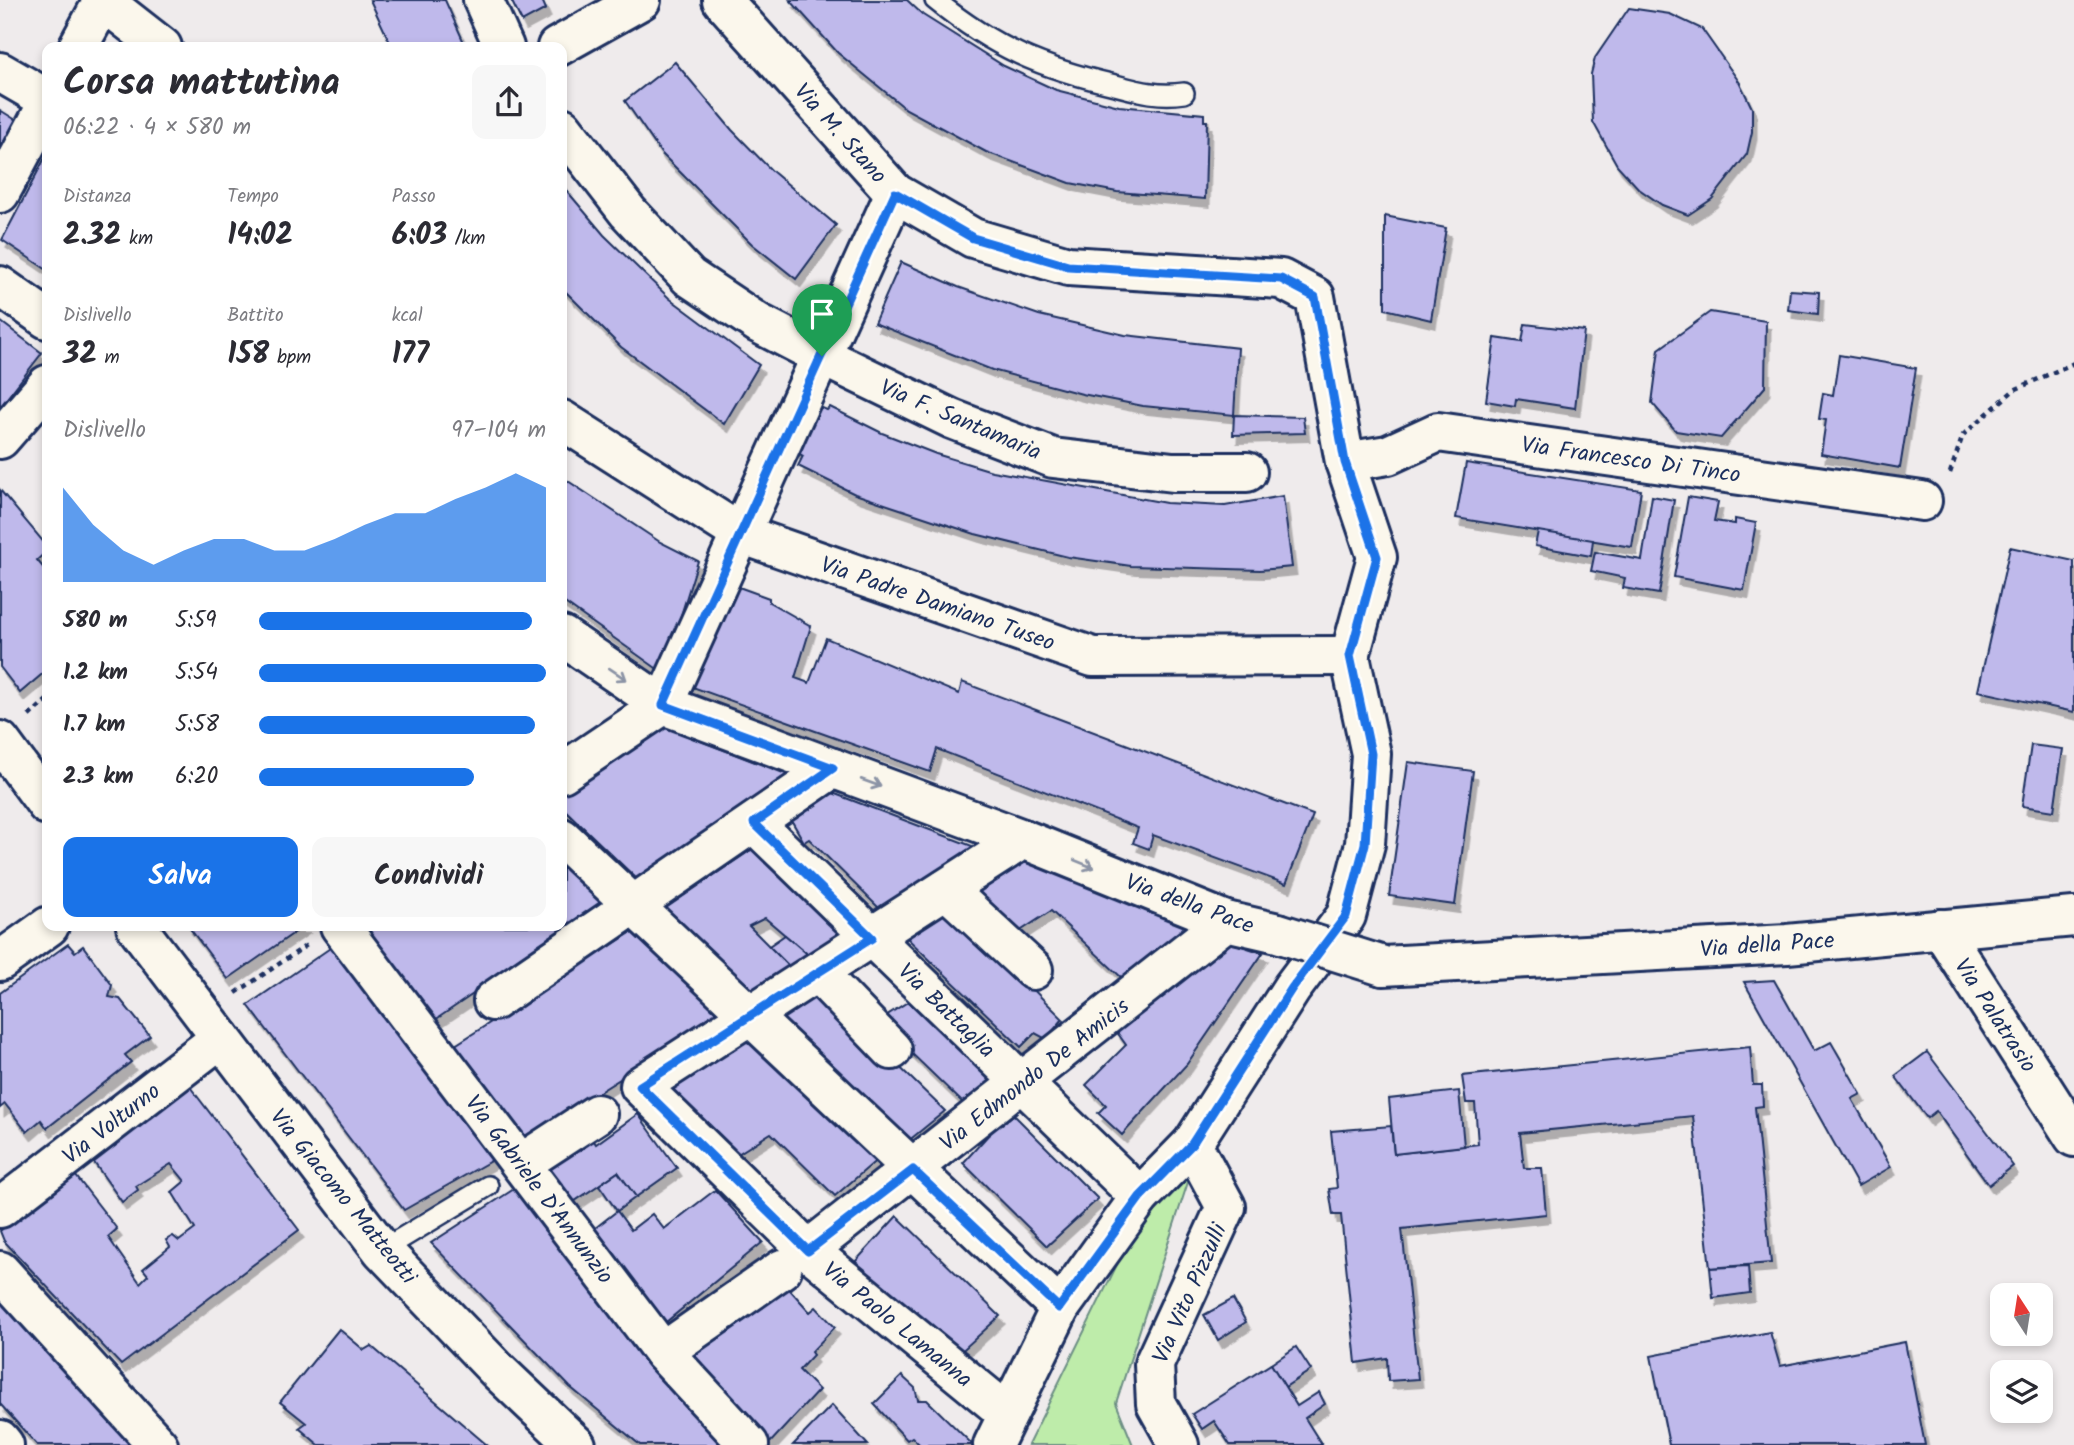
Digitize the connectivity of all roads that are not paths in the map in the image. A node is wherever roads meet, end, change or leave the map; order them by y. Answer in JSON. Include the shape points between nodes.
{"nodes":[{"id":1,"x":103,"y":0,"type":"edge"},
{"id":2,"x":483,"y":0,"type":"edge"},
{"id":3,"x":641,"y":0,"type":"edge"},
{"id":4,"x":722,"y":0,"type":"edge"},
{"id":5,"x":936,"y":0,"type":"edge"},
{"id":6,"x":81,"y":42,"type":"edge"},
{"id":7,"x":156,"y":42,"type":"edge"},
{"id":8,"x":502,"y":42,"type":"edge"},
{"id":9,"x":566,"y":42,"type":"edge"},
{"id":10,"x":0,"y":72,"type":"edge"},
{"id":11,"x":1184,"y":93,"type":"dead end"},
{"id":12,"x":42,"y":96,"type":"edge"},
{"id":13,"x":42,"y":114,"type":"edge"},
{"id":14,"x":567,"y":133,"type":"edge"},
{"id":15,"x":0,"y":193,"type":"edge"},
{"id":16,"x":895,"y":193,"type":"junction"},
{"id":17,"x":0,"y":286,"type":"edge"},
{"id":18,"x":42,"y":315,"type":"edge"},
{"id":19,"x":822,"y":356,"type":"junction"},
{"id":20,"x":42,"y":391,"type":"edge"},
{"id":21,"x":567,"y":423,"type":"edge"},
{"id":22,"x":0,"y":439,"type":"edge"},
{"id":23,"x":1345,"y":462,"type":"junction"},
{"id":24,"x":1247,"y":472,"type":"dead end"},
{"id":25,"x":1922,"y":501,"type":"road end"},
{"id":26,"x":741,"y":534,"type":"junction"},
{"id":27,"x":567,"y":639,"type":"edge"},
{"id":28,"x":1350,"y":656,"type":"junction"},
{"id":29,"x":663,"y":705,"type":"junction"},
{"id":30,"x":0,"y":741,"type":"edge"},
{"id":31,"x":833,"y":768,"type":"junction"},
{"id":32,"x":567,"y":770,"type":"edge"},
{"id":33,"x":42,"y":798,"type":"edge"},
{"id":34,"x":754,"y":823,"type":"junction"},
{"id":35,"x":1023,"y":839,"type":"junction"},
{"id":36,"x":567,"y":843,"type":"edge"},
{"id":37,"x":946,"y":889,"type":"junction"},
{"id":38,"x":634,"y":905,"type":"junction"},
{"id":39,"x":2074,"y":917,"type":"edge"},
{"id":40,"x":1226,"y":921,"type":"junction"},
{"id":41,"x":1941,"y":929,"type":"junction"},
{"id":42,"x":43,"y":931,"type":"edge"},
{"id":43,"x":140,"y":931,"type":"edge"},
{"id":44,"x":326,"y":933,"type":"edge"},
{"id":45,"x":872,"y":938,"type":"junction"},
{"id":46,"x":0,"y":961,"type":"edge"},
{"id":47,"x":1033,"y":970,"type":"dead end"},
{"id":48,"x":817,"y":972,"type":"junction"},
{"id":49,"x":493,"y":1001,"type":"dead end"},
{"id":50,"x":749,"y":1015,"type":"junction"},
{"id":51,"x":212,"y":1027,"type":"junction"},
{"id":52,"x":892,"y":1050,"type":"dead end"},
{"id":53,"x":1022,"y":1083,"type":"junction"},
{"id":54,"x":597,"y":1114,"type":"dead end"},
{"id":55,"x":2074,"y":1137,"type":"edge"},
{"id":56,"x":1192,"y":1144,"type":"junction"},
{"id":57,"x":522,"y":1163,"type":"junction"},
{"id":58,"x":913,"y":1170,"type":"junction"},
{"id":59,"x":488,"y":1186,"type":"dead end"},
{"id":60,"x":5,"y":1193,"type":"edge"},
{"id":61,"x":1140,"y":1197,"type":"junction"},
{"id":62,"x":382,"y":1250,"type":"junction"},
{"id":63,"x":795,"y":1260,"type":"junction"},
{"id":64,"x":0,"y":1271,"type":"edge"},
{"id":65,"x":1059,"y":1308,"type":"junction"},
{"id":66,"x":663,"y":1352,"type":"junction"},
{"id":67,"x":1000,"y":1429,"type":"edge"},
{"id":68,"x":0,"y":1440,"type":"edge"},
{"id":69,"x":4,"y":1445,"type":"edge"},
{"id":70,"x":158,"y":1445,"type":"edge"},
{"id":71,"x":576,"y":1445,"type":"edge"},
{"id":72,"x":749,"y":1445,"type":"edge"},
{"id":73,"x":1179,"y":1445,"type":"edge"}],
"edges":[{"from":1,"to":6,"type":"street"},
{"from":1,"to":7,"type":"street"},
{"from":2,"to":8,"type":"street"},
{"from":3,"to":9,"type":"street"},
{"from":4,"to":16,"type":"street","name":"Via M. Stano"},
{"from":5,"to":11,"type":"lane","via":[[970,27],[1028,61],[1164,96]]},
{"from":10,"to":12,"type":"street"},
{"from":13,"to":15,"type":"street"},
{"from":14,"to":19,"type":"street","name":"Via F. Santamaria","via":[[628,212],[689,277],[758,323]]},
{"from":16,"to":19,"type":"street"},
{"from":16,"to":23,"type":"street","name":"Via M. Stano","via":[[973,238],[1068,266],[1281,279],[1315,297]]},
{"from":17,"to":18,"type":"street"},
{"from":19,"to":24,"type":"street","name":"Via F. Santamaria","via":[[952,419],[1053,458],[1173,472]]},
{"from":19,"to":26,"type":"street"},
{"from":20,"to":22,"type":"street"},
{"from":21,"to":26,"type":"street","name":"Via Padre Damiano Tuseo"},
{"from":23,"to":25,"type":"street","name":"Via Francesco Di Tinco","via":[[1388,455],[1438,432]]},
{"from":23,"to":28,"type":"street","name":"Via M. Stano","via":[[1377,557]]},
{"from":26,"to":28,"type":"street","name":"Via Padre Damiano Tuseo","via":[[1093,657]]},
{"from":26,"to":29,"type":"street"},
{"from":27,"to":29,"type":"street","name":"Via della Pace","one_way":true},
{"from":28,"to":56,"type":"street","via":[[1371,754],[1365,844],[1346,916],[1292,988]]},
{"from":29,"to":31,"type":"street","name":"Via della Pace"},
{"from":29,"to":32,"type":"street"},
{"from":30,"to":33,"type":"street"},
{"from":31,"to":34,"type":"street"},
{"from":31,"to":35,"type":"street","name":"Via della Pace","one_way":true},
{"from":34,"to":38,"type":"street"},
{"from":34,"to":45,"type":"street","name":"Via Battaglia"},
{"from":35,"to":37,"type":"street"},
{"from":35,"to":40,"type":"street","name":"Via della Pace","one_way":true},
{"from":36,"to":38,"type":"street"},
{"from":37,"to":45,"type":"street"},
{"from":37,"to":47,"type":"street"},
{"from":38,"to":49,"type":"street"},
{"from":38,"to":50,"type":"street"},
{"from":39,"to":41,"type":"street","name":"Via della Pace"},
{"from":40,"to":41,"type":"street","name":"Via della Pace","bridge":true,"via":[[1383,966],[1787,944]]},
{"from":40,"to":53,"type":"street","name":"Via Edmondo De Amicis"},
{"from":41,"to":55,"type":"street","name":"Via Palatrasio"},
{"from":42,"to":46,"type":"street"},
{"from":43,"to":51,"type":"street","name":"Via Giacomo Matteotti"},
{"from":44,"to":57,"type":"street","name":"Via Gabriele D'Annunzio"},
{"from":45,"to":48,"type":"street"},
{"from":45,"to":53,"type":"street","name":"Via Battaglia"},
{"from":48,"to":50,"type":"street"},
{"from":48,"to":52,"type":"street"},
{"from":50,"to":58,"type":"street"},
{"from":50,"to":63,"type":"street","name":"Via Paolo Lamanna","via":[[640,1086]]},
{"from":51,"to":60,"type":"street","name":"Via Volturno"},
{"from":51,"to":62,"type":"street","name":"Via Giacomo Matteotti"},
{"from":53,"to":58,"type":"street","name":"Via Edmondo De Amicis"},
{"from":53,"to":61,"type":"street","name":"Via Battaglia"},
{"from":54,"to":57,"type":"street"},
{"from":56,"to":61,"type":"street"},
{"from":56,"to":73,"type":"street","name":"Via Vito Pizzulli","via":[[1226,1207],[1154,1364],[1156,1404]]},
{"from":57,"to":66,"type":"street","name":"Via Gabriele D'Annunzio"},
{"from":58,"to":63,"type":"street","name":"Via Edmondo De Amicis"},
{"from":58,"to":65,"type":"street"},
{"from":59,"to":62,"type":"lane"},
{"from":61,"to":65,"type":"street"},
{"from":62,"to":71,"type":"street","name":"Via Giacomo Matteotti"},
{"from":63,"to":66,"type":"street","name":"Via Edmondo De Amicis"},
{"from":63,"to":67,"type":"street","name":"Via Paolo Lamanna"},
{"from":64,"to":70,"type":"street"},
{"from":65,"to":67,"type":"street"},
{"from":66,"to":72,"type":"street","name":"Via Gabriele D'Annunzio"},
{"from":68,"to":69,"type":"street"}]}
